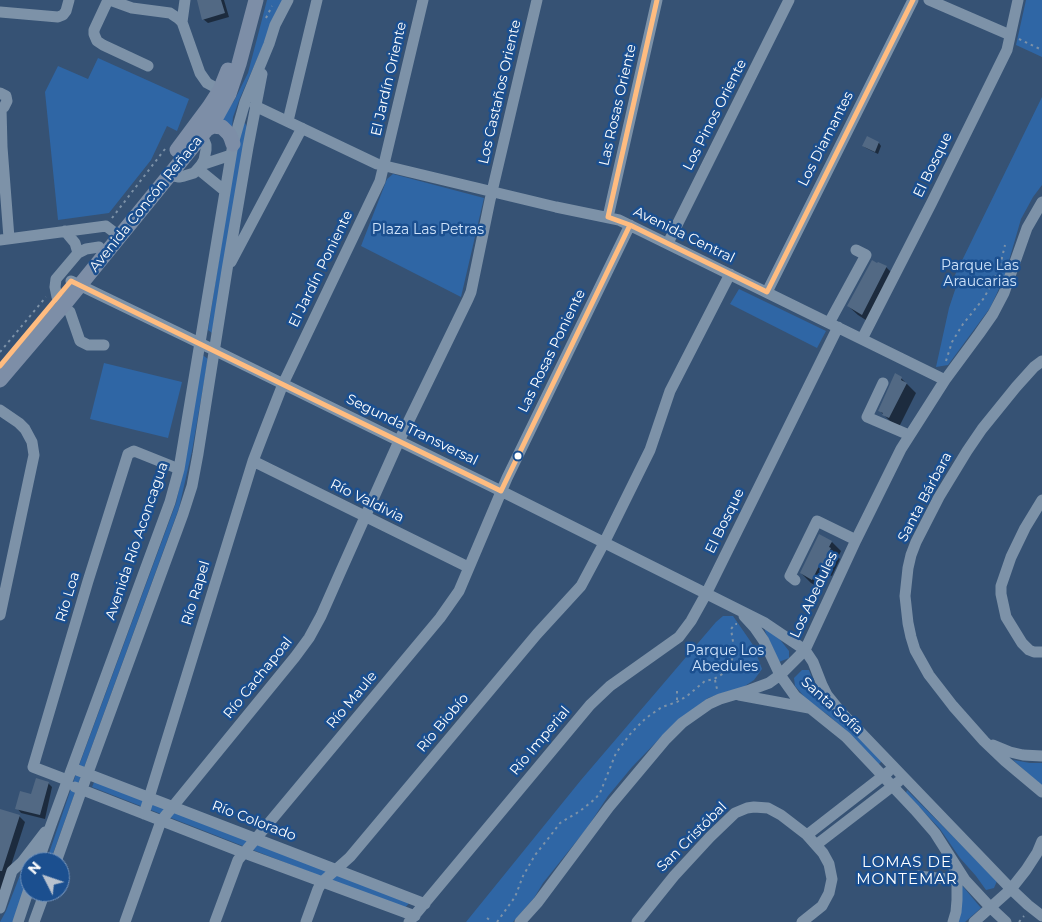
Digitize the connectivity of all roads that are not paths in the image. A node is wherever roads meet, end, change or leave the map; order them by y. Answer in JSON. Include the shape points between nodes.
{"nodes":[{"id":1,"x":69,"y":0,"type":"edge"},
{"id":2,"x":109,"y":0,"type":"edge"},
{"id":3,"x":185,"y":0,"type":"edge"},
{"id":4,"x":250,"y":0,"type":"edge"},
{"id":5,"x":256,"y":0,"type":"edge"},
{"id":6,"x":288,"y":0,"type":"edge"},
{"id":7,"x":318,"y":0,"type":"edge"},
{"id":8,"x":423,"y":0,"type":"edge"},
{"id":9,"x":537,"y":0,"type":"edge"},
{"id":10,"x":657,"y":0,"type":"edge"},
{"id":11,"x":789,"y":0,"type":"edge"},
{"id":12,"x":913,"y":0,"type":"edge"},
{"id":13,"x":929,"y":0,"type":"edge"},
{"id":14,"x":1018,"y":0,"type":"edge"},
{"id":15,"x":121,"y":2,"type":"edge"},
{"id":16,"x":0,"y":12,"type":"edge"},
{"id":17,"x":182,"y":22,"type":"junction"},
{"id":18,"x":1010,"y":36,"type":"junction"},
{"id":19,"x":148,"y":66,"type":"dead end"},
{"id":20,"x":224,"y":92,"type":"junction"},
{"id":21,"x":0,"y":93,"type":"edge"},
{"id":22,"x":250,"y":104,"type":"junction"},
{"id":23,"x":1,"y":109,"type":"edge"},
{"id":24,"x":288,"y":121,"type":"junction"},
{"id":25,"x":302,"y":128,"type":"junction"},
{"id":26,"x":205,"y":132,"type":"junction"},
{"id":27,"x":232,"y":150,"type":"junction"},
{"id":28,"x":384,"y":165,"type":"junction"},
{"id":29,"x":199,"y":167,"type":"junction"},
{"id":30,"x":169,"y":175,"type":"junction"},
{"id":31,"x":225,"y":192,"type":"junction"},
{"id":32,"x":492,"y":192,"type":"junction"},
{"id":33,"x":1042,"y":202,"type":"edge"},
{"id":34,"x":608,"y":217,"type":"junction"},
{"id":35,"x":630,"y":224,"type":"junction"},
{"id":36,"x":90,"y":228,"type":"junction"},
{"id":37,"x":65,"y":231,"type":"junction"},
{"id":38,"x":116,"y":233,"type":"junction"},
{"id":39,"x":4,"y":239,"type":"edge"},
{"id":40,"x":668,"y":243,"type":"junction"},
{"id":41,"x":99,"y":247,"type":"junction"},
{"id":42,"x":78,"y":250,"type":"junction"},
{"id":43,"x":856,"y":250,"type":"dead end"},
{"id":44,"x":227,"y":270,"type":"junction"},
{"id":45,"x":730,"y":274,"type":"junction"},
{"id":46,"x":75,"y":283,"type":"junction"},
{"id":47,"x":767,"y":292,"type":"junction"},
{"id":48,"x":60,"y":302,"type":"junction"},
{"id":49,"x":833,"y":325,"type":"junction"},
{"id":50,"x":862,"y":339,"type":"junction"},
{"id":51,"x":200,"y":343,"type":"junction"},
{"id":52,"x":104,"y":345,"type":"dead end"},
{"id":53,"x":214,"y":350,"type":"junction"},
{"id":54,"x":1042,"y":361,"type":"edge"},
{"id":55,"x":0,"y":366,"type":"edge"},
{"id":56,"x":0,"y":380,"type":"edge"},
{"id":57,"x":945,"y":380,"type":"junction"},
{"id":58,"x":882,"y":383,"type":"dead end"},
{"id":59,"x":283,"y":384,"type":"junction"},
{"id":60,"x":0,"y":410,"type":"edge"},
{"id":61,"x":909,"y":435,"type":"junction"},
{"id":62,"x":399,"y":441,"type":"junction"},
{"id":63,"x":253,"y":461,"type":"junction"},
{"id":64,"x":179,"y":469,"type":"junction"},
{"id":65,"x":501,"y":491,"type":"junction"},
{"id":66,"x":1042,"y":500,"type":"edge"},
{"id":67,"x":366,"y":517,"type":"junction"},
{"id":68,"x":856,"y":540,"type":"junction"},
{"id":69,"x":604,"y":543,"type":"junction"},
{"id":70,"x":468,"y":567,"type":"junction"},
{"id":71,"x":795,"y":580,"type":"dead end"},
{"id":72,"x":706,"y":594,"type":"junction"},
{"id":73,"x":738,"y":610,"type":"junction"},
{"id":74,"x":0,"y":615,"type":"edge"},
{"id":75,"x":805,"y":650,"type":"junction"},
{"id":76,"x":1042,"y":652,"type":"edge"},
{"id":77,"x":780,"y":675,"type":"junction"},
{"id":78,"x":738,"y":694,"type":"junction"},
{"id":79,"x":811,"y":709,"type":"junction"},
{"id":80,"x":984,"y":741,"type":"junction"},
{"id":81,"x":1042,"y":756,"type":"edge"},
{"id":82,"x":894,"y":767,"type":"junction"},
{"id":83,"x":72,"y":768,"type":"junction"},
{"id":84,"x":87,"y":774,"type":"junction"},
{"id":85,"x":883,"y":776,"type":"junction"},
{"id":86,"x":904,"y":777,"type":"junction"},
{"id":87,"x":66,"y":782,"type":"junction"},
{"id":88,"x":893,"y":786,"type":"junction"},
{"id":89,"x":82,"y":789,"type":"junction"},
{"id":90,"x":1042,"y":792,"type":"edge"},
{"id":91,"x":149,"y":798,"type":"junction"},
{"id":92,"x":172,"y":806,"type":"junction"},
{"id":93,"x":144,"y":814,"type":"junction"},
{"id":94,"x":161,"y":821,"type":"junction"},
{"id":95,"x":50,"y":825,"type":"junction"},
{"id":96,"x":807,"y":835,"type":"junction"},
{"id":97,"x":256,"y":838,"type":"junction"},
{"id":98,"x":1042,"y":841,"type":"edge"},
{"id":99,"x":816,"y":845,"type":"junction"},
{"id":100,"x":30,"y":852,"type":"edge"},
{"id":101,"x":41,"y":852,"type":"edge"},
{"id":102,"x":60,"y":852,"type":"edge"},
{"id":103,"x":244,"y":853,"type":"junction"},
{"id":104,"x":953,"y":861,"type":"junction"},
{"id":105,"x":20,"y":864,"type":"edge"},
{"id":106,"x":20,"y":867,"type":"edge"},
{"id":107,"x":336,"y":868,"type":"junction"},
{"id":108,"x":918,"y":876,"type":"dead end"},
{"id":109,"x":957,"y":880,"type":"junction"},
{"id":110,"x":322,"y":882,"type":"junction"},
{"id":111,"x":1011,"y":889,"type":"junction"},
{"id":112,"x":25,"y":902,"type":"edge"},
{"id":113,"x":41,"y":902,"type":"edge"},
{"id":114,"x":538,"y":902,"type":"junction"},
{"id":115,"x":425,"y":904,"type":"junction"},
{"id":116,"x":0,"y":908,"type":"edge"},
{"id":117,"x":991,"y":908,"type":"junction"},
{"id":118,"x":1042,"y":916,"type":"edge"},
{"id":119,"x":0,"y":917,"type":"edge"},
{"id":120,"x":412,"y":919,"type":"edge"},
{"id":121,"x":18,"y":922,"type":"edge"},
{"id":122,"x":34,"y":922,"type":"edge"},
{"id":123,"x":125,"y":922,"type":"edge"},
{"id":124,"x":215,"y":922,"type":"edge"},
{"id":125,"x":306,"y":922,"type":"edge"},
{"id":126,"x":520,"y":922,"type":"edge"},
{"id":127,"x":531,"y":922,"type":"edge"},
{"id":128,"x":637,"y":922,"type":"edge"},
{"id":129,"x":802,"y":922,"type":"edge"},
{"id":130,"x":953,"y":922,"type":"edge"},
{"id":131,"x":974,"y":922,"type":"edge"},
{"id":132,"x":1006,"y":922,"type":"edge"}],
"edges":[{"from":1,"to":16,"type":"street","via":[[66,11],[58,17]]},
{"from":2,"to":15,"type":"street"},
{"from":2,"to":19,"type":"street","via":[[94,30],[97,41]]},
{"from":3,"to":17,"type":"street"},
{"from":4,"to":20,"type":"main road"},
{"from":5,"to":20,"type":"main road","via":[[248,33]]},
{"from":6,"to":22,"type":"street","via":[[269,44]]},
{"from":7,"to":24,"type":"street"},
{"from":8,"to":28,"type":"street","name":"El Jardín Oriente"},
{"from":9,"to":32,"type":"street","name":"Los Castaños Oriente"},
{"from":10,"to":34,"type":"street","name":"Las Rosas Oriente"},
{"from":11,"to":40,"type":"street","name":"Los Pinos Oriente"},
{"from":12,"to":47,"type":"street","name":"Los Diamantes"},
{"from":13,"to":18,"type":"street"},
{"from":14,"to":18,"type":"street","name":"El Bosque"},
{"from":15,"to":17,"type":"street","via":[[132,8],[170,13]]},
{"from":17,"to":20,"type":"street","via":[[200,73],[207,83]]},
{"from":18,"to":50,"type":"street","name":"El Bosque","via":[[1007,50]]},
{"from":20,"to":26,"type":"main road","name":"Avenida Concón Reñaca","via":[[218,114]]},
{"from":20,"to":38,"type":"main road","name":"Avenida Concón Reñaca"},
{"from":21,"to":23,"type":"street","via":[[7,99]]},
{"from":22,"to":24,"type":"street","name":"Avenida Central"},
{"from":22,"to":27,"type":"street","name":"Avenida Río Aconcagua"},
{"from":22,"to":44,"type":"street"},
{"from":23,"to":39,"type":"street"},
{"from":24,"to":25,"type":"street","name":"Avenida Central"},
{"from":25,"to":28,"type":"street","name":"Avenida Central"},
{"from":25,"to":44,"type":"street"},
{"from":26,"to":27,"type":"main road","via":[[213,126],[222,127],[232,138]]},
{"from":26,"to":29,"type":"street","via":[[206,150]]},
{"from":26,"to":30,"type":"main road","name":"Avenida Concón Reñaca"},
{"from":27,"to":29,"type":"street"},
{"from":27,"to":31,"type":"street","name":"Avenida Río Aconcagua"},
{"from":28,"to":32,"type":"street","name":"Avenida Central"},
{"from":28,"to":59,"type":"street","name":"El Jardín Poniente","via":[[380,181]]},
{"from":29,"to":30,"type":"street","via":[[184,176]]},
{"from":29,"to":31,"type":"street"},
{"from":30,"to":38,"type":"main road","name":"Avenida Concón Reñaca"},
{"from":31,"to":51,"type":"street","name":"Avenida Río Aconcagua"},
{"from":32,"to":34,"type":"street","name":"Avenida Central"},
{"from":32,"to":62,"type":"street","name":"Los Castaños Oriente","via":[[471,292]]},
{"from":33,"to":57,"type":"street","name":"Los Abedules","via":[[1027,228],[1004,293],[993,314]]},
{"from":34,"to":35,"type":"street","name":"Avenida Central"},
{"from":35,"to":40,"type":"street","name":"Avenida Central"},
{"from":35,"to":65,"type":"street","name":"Las Rosas Poniente"},
{"from":36,"to":37,"type":"street"},
{"from":36,"to":38,"type":"street","via":[[106,226]]},
{"from":36,"to":42,"type":"street"},
{"from":37,"to":39,"type":"street"},
{"from":37,"to":42,"type":"street"},
{"from":38,"to":41,"type":"main road","name":"Avenida Concón Reñaca"},
{"from":38,"to":46,"type":"main road","name":"Avenida Concón Reñaca"},
{"from":40,"to":45,"type":"street","name":"Avenida Central"},
{"from":41,"to":42,"type":"street"},
{"from":41,"to":46,"type":"main road","name":"Avenida Concón Reñaca"},
{"from":42,"to":48,"type":"street","via":[[56,279]]},
{"from":43,"to":49,"type":"street","name":"El Bosque","via":[[866,255]]},
{"from":44,"to":53,"type":"street"},
{"from":45,"to":47,"type":"street","name":"Avenida Central"},
{"from":45,"to":69,"type":"street","name":"Río Biobío","via":[[670,391],[650,450]]},
{"from":46,"to":48,"type":"main road","name":"Avenida Concón Reñaca"},
{"from":46,"to":51,"type":"street","name":"Segunda Transversal"},
{"from":47,"to":49,"type":"street","name":"Avenida Central"},
{"from":48,"to":52,"type":"street","via":[[70,312],[80,341],[88,345]]},
{"from":48,"to":55,"type":"main road","name":"Avenida Concón Reñaca"},
{"from":48,"to":56,"type":"main road","name":"Avenida Concón Reñaca"},
{"from":49,"to":50,"type":"street","name":"Avenida Central"},
{"from":49,"to":72,"type":"street","name":"El Bosque"},
{"from":50,"to":57,"type":"street","name":"Avenida Central"},
{"from":51,"to":53,"type":"street","name":"Segunda Transversal"},
{"from":51,"to":64,"type":"street","name":"Avenida Río Aconcagua"},
{"from":53,"to":59,"type":"street","name":"Segunda Transversal"},
{"from":53,"to":84,"type":"street","via":[[192,486]]},
{"from":54,"to":80,"type":"street","name":"Santa Bárbara","via":[[1016,387],[967,451],[916,542],[908,568],[905,596],[913,643],[929,675]]},
{"from":57,"to":61,"type":"street","name":"Los Abedules"},
{"from":58,"to":61,"type":"street","via":[[867,417]]},
{"from":59,"to":62,"type":"street","name":"Segunda Transversal"},
{"from":59,"to":63,"type":"street","name":"Río Rapel"},
{"from":60,"to":74,"type":"street","via":[[25,429],[34,455]]},
{"from":61,"to":68,"type":"street","name":"Los Abedules"},
{"from":62,"to":65,"type":"street","name":"Segunda Transversal"},
{"from":62,"to":67,"type":"street","name":"Río Cachapoal"},
{"from":63,"to":67,"type":"street","name":"Río Valdivia"},
{"from":63,"to":91,"type":"street","name":"Río Rapel"},
{"from":64,"to":83,"type":"street","name":"Avenida Río Aconcagua","via":[[170,502]]},
{"from":64,"to":87,"type":"street","name":"Río Loa","via":[[134,451],[128,454],[33,767]]},
{"from":65,"to":69,"type":"street","name":"Segunda Transversal"},
{"from":65,"to":70,"type":"street","name":"Río Maule"},
{"from":66,"to":76,"type":"street","via":[[1014,550],[1001,586],[1006,618],[1029,650]]},
{"from":67,"to":70,"type":"street","name":"Río Valdivia"},
{"from":67,"to":92,"type":"street","name":"Río Cachapoal","via":[[309,638]]},
{"from":68,"to":71,"type":"street","via":[[817,521],[790,576]]},
{"from":68,"to":75,"type":"street","name":"Los Abedules"},
{"from":69,"to":72,"type":"street","name":"Segunda Transversal"},
{"from":69,"to":107,"type":"street","name":"Río Biobío","via":[[580,586],[350,856]]},
{"from":70,"to":97,"type":"street","name":"Río Maule","via":[[459,591],[440,618]]},
{"from":72,"to":73,"type":"street","name":"Segunda Transversal"},
{"from":72,"to":115,"type":"street","name":"Río Imperial","via":[[692,621],[678,637],[610,686],[590,705]]},
{"from":73,"to":75,"type":"street","name":"Santa Sofía","via":[[765,623]]},
{"from":73,"to":77,"type":"street","name":"Santa Sofía","via":[[764,641]]},
{"from":75,"to":77,"type":"street","name":"Los Abedules"},
{"from":75,"to":82,"type":"street","name":"Santa Sofía","via":[[827,695]]},
{"from":77,"to":78,"type":"street","name":"Los Abedules","via":[[769,683]]},
{"from":77,"to":79,"type":"street","name":"Santa Sofía","via":[[795,696]]},
{"from":78,"to":79,"type":"street"},
{"from":78,"to":114,"type":"street","name":"Los Abedules","via":[[709,704],[666,739],[608,807]]},
{"from":79,"to":85,"type":"street","name":"Santa Sofía","via":[[846,737]]},
{"from":80,"to":81,"type":"street","name":"Santa Bárbara","via":[[1010,752]]},
{"from":80,"to":90,"type":"street","name":"Santa Bárbara"},
{"from":82,"to":85,"type":"street"},
{"from":82,"to":86,"type":"street","name":"Santa Sofía"},
{"from":83,"to":84,"type":"street","name":"Río Colorado"},
{"from":83,"to":87,"type":"street","name":"Avenida Río Aconcagua"},
{"from":84,"to":89,"type":"street"},
{"from":84,"to":91,"type":"street","name":"Río Colorado"},
{"from":85,"to":88,"type":"street","name":"Santa Sofía"},
{"from":85,"to":96,"type":"street"},
{"from":86,"to":88,"type":"street"},
{"from":86,"to":111,"type":"street","name":"Santa Sofía"},
{"from":87,"to":89,"type":"street"},
{"from":87,"to":95,"type":"street","name":"Avenida Río Aconcagua"},
{"from":88,"to":99,"type":"street"},
{"from":88,"to":104,"type":"street","name":"Santa Sofía","via":[[935,833]]},
{"from":89,"to":93,"type":"street"},
{"from":89,"to":102,"type":"street"},
{"from":91,"to":92,"type":"street","name":"Río Colorado"},
{"from":91,"to":93,"type":"street","name":"Río Rapel"},
{"from":92,"to":94,"type":"street","name":"Río Cachapoal"},
{"from":92,"to":97,"type":"street","name":"Río Colorado"},
{"from":93,"to":94,"type":"street"},
{"from":94,"to":103,"type":"street"},
{"from":94,"to":123,"type":"street","name":"Río Cachapoal"},
{"from":95,"to":100,"type":"street"},
{"from":95,"to":101,"type":"street","name":"Avenida Río Aconcagua"},
{"from":96,"to":99,"type":"street","name":"San Cristóbal"},
{"from":96,"to":128,"type":"street","name":"San Cristóbal","via":[[768,808],[740,810],[685,863]]},
{"from":97,"to":103,"type":"street","name":"Río Maule"},
{"from":97,"to":107,"type":"street","name":"Río Colorado"},
{"from":98,"to":111,"type":"street"},
{"from":99,"to":129,"type":"street","name":"San Cristóbal","via":[[829,864],[831,886],[822,906]]},
{"from":103,"to":110,"type":"street"},
{"from":103,"to":124,"type":"street","name":"Río Maule","via":[[238,860]]},
{"from":104,"to":109,"type":"street"},
{"from":104,"to":117,"type":"street","name":"Santa Sofía","via":[[965,880]]},
{"from":105,"to":116,"type":"street","via":[[12,871]]},
{"from":106,"to":119,"type":"street"},
{"from":107,"to":110,"type":"street","name":"Río Biobío"},
{"from":107,"to":115,"type":"street","name":"Río Colorado"},
{"from":108,"to":109,"type":"street"},
{"from":109,"to":130,"type":"street"},
{"from":110,"to":120,"type":"street"},
{"from":110,"to":125,"type":"street","name":"Río Biobío"},
{"from":111,"to":117,"type":"street"},
{"from":111,"to":118,"type":"street","name":"Santa Sofía"},
{"from":112,"to":121,"type":"street"},
{"from":113,"to":122,"type":"street"},
{"from":114,"to":126,"type":"street","name":"Los Abedules"},
{"from":114,"to":127,"type":"street"},
{"from":115,"to":120,"type":"street","name":"Río Imperial"},
{"from":117,"to":131,"type":"street"},
{"from":117,"to":132,"type":"street","name":"Santa Sofía"}]}
